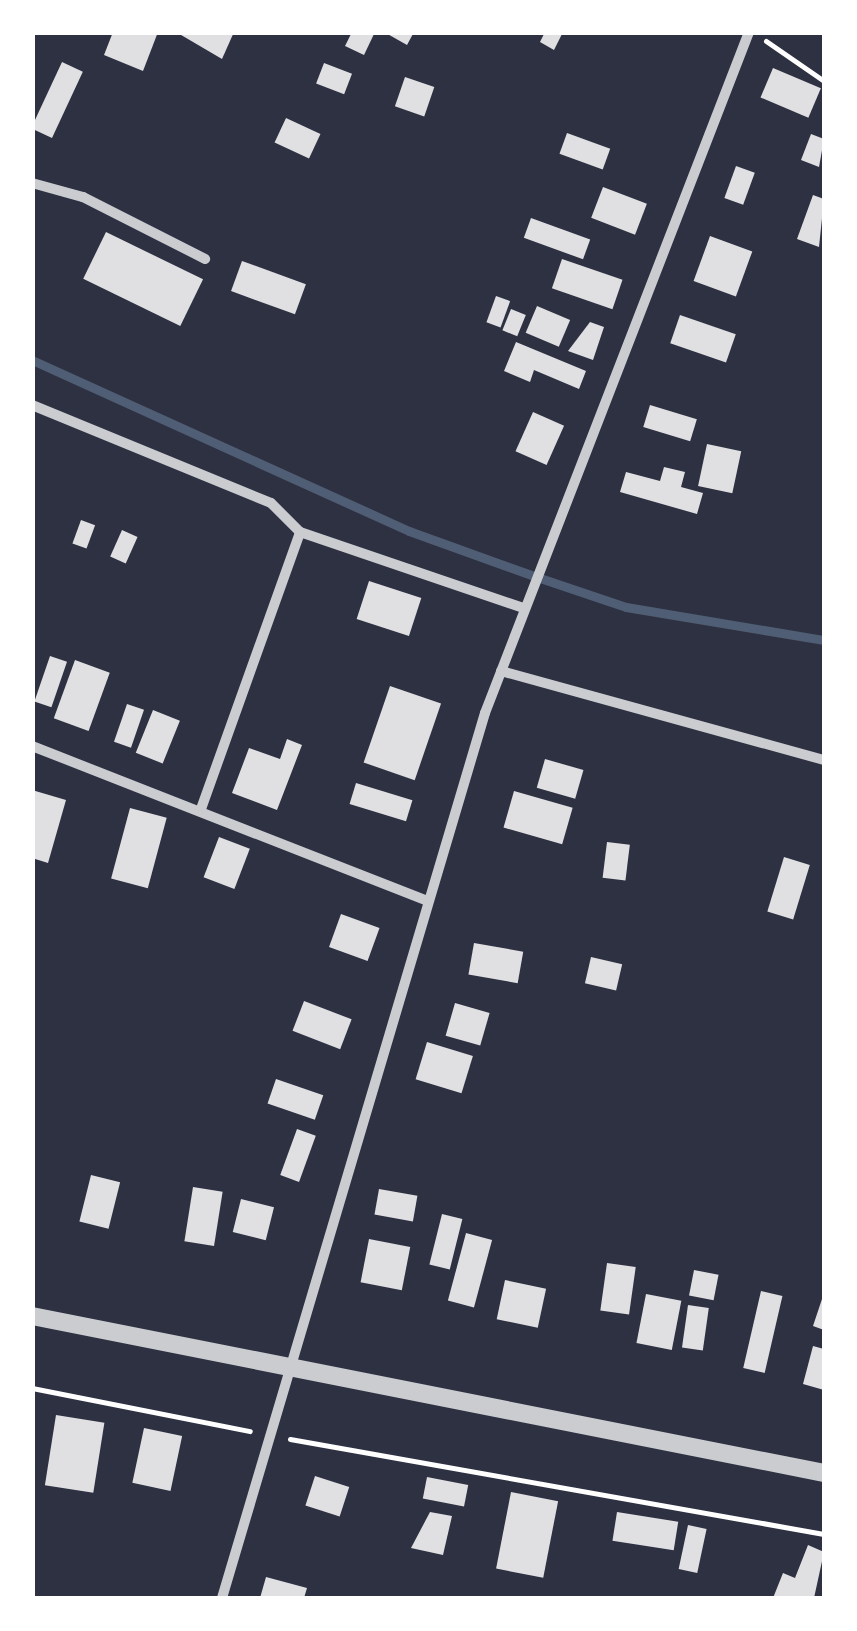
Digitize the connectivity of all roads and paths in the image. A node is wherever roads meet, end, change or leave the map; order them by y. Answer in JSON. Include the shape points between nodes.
{"nodes":[{"id":1,"x":753,"y":32,"type":"edge"},
{"id":2,"x":824,"y":81,"type":"edge"},
{"id":3,"x":32,"y":183,"type":"edge"},
{"id":4,"x":205,"y":258,"type":"dead end"},
{"id":5,"x":32,"y":405,"type":"edge"},
{"id":6,"x":300,"y":532,"type":"junction"},
{"id":7,"x":523,"y":608,"type":"junction"},
{"id":8,"x":501,"y":671,"type":"junction"},
{"id":9,"x":32,"y":746,"type":"edge"},
{"id":10,"x":824,"y":760,"type":"edge"},
{"id":11,"x":201,"y":809,"type":"junction"},
{"id":12,"x":427,"y":901,"type":"junction"},
{"id":13,"x":32,"y":1316,"type":"edge"},
{"id":14,"x":288,"y":1368,"type":"junction"},
{"id":15,"x":32,"y":1388,"type":"edge"},
{"id":16,"x":270,"y":1435,"type":"junction"},
{"id":17,"x":824,"y":1472,"type":"edge"},
{"id":18,"x":824,"y":1534,"type":"edge"},
{"id":19,"x":222,"y":1598,"type":"edge"}],
"edges":[{"from":1,"to":2,"type":"path"},
{"from":1,"to":7,"type":"street"},
{"from":3,"to":4,"type":"street","via":[[83,197]]},
{"from":5,"to":6,"type":"street","via":[[271,503]]},
{"from":6,"to":7,"type":"street"},
{"from":6,"to":11,"type":"street"},
{"from":7,"to":8,"type":"street"},
{"from":8,"to":10,"type":"street"},
{"from":8,"to":12,"type":"street"},
{"from":9,"to":11,"type":"street"},
{"from":11,"to":12,"type":"street"},
{"from":12,"to":14,"type":"street"},
{"from":13,"to":14,"type":"street"},
{"from":14,"to":16,"type":"street"},
{"from":14,"to":17,"type":"street"},
{"from":15,"to":16,"type":"path"},
{"from":16,"to":18,"type":"path"},
{"from":16,"to":19,"type":"street"}]}
